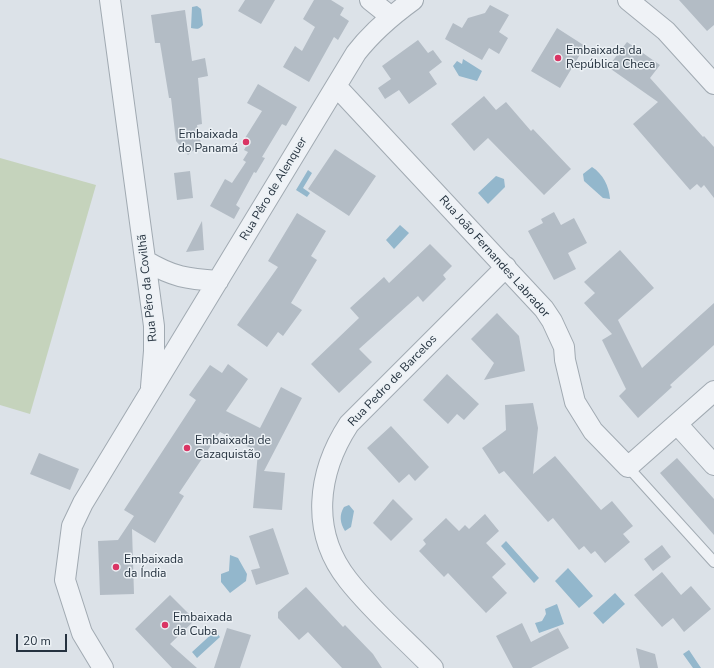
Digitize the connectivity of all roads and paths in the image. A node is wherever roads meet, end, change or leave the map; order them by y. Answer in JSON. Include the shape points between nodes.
{"nodes":[{"id":1,"x":110,"y":0,"type":"edge"},
{"id":2,"x":370,"y":0,"type":"edge"},
{"id":3,"x":413,"y":0,"type":"edge"},
{"id":4,"x":628,"y":0,"type":"edge"},
{"id":5,"x":390,"y":16,"type":"junction"},
{"id":6,"x":714,"y":84,"type":"edge"},
{"id":7,"x":336,"y":86,"type":"junction"},
{"id":8,"x":146,"y":261,"type":"junction"},
{"id":9,"x":506,"y":267,"type":"junction"},
{"id":10,"x":218,"y":281,"type":"junction"},
{"id":11,"x":151,"y":391,"type":"junction"},
{"id":12,"x":714,"y":392,"type":"edge"},
{"id":13,"x":677,"y":424,"type":"junction"},
{"id":14,"x":714,"y":465,"type":"edge"},
{"id":15,"x":628,"y":467,"type":"junction"},
{"id":16,"x":714,"y":562,"type":"edge"},
{"id":17,"x":103,"y":668,"type":"edge"},
{"id":18,"x":433,"y":668,"type":"edge"}],
"edges":[{"from":1,"to":8,"type":"street","name":"Rua Pêro da Covilhã"},
{"from":2,"to":5,"type":"street"},
{"from":3,"to":5,"type":"street","name":"Rua Pêro de Alenquer"},
{"from":4,"to":6,"type":"street","via":[[666,31]]},
{"from":5,"to":7,"type":"street","name":"Rua Pêro de Alenquer","via":[[370,34]]},
{"from":7,"to":9,"type":"street","name":"Rua João Fernandes Labrador"},
{"from":7,"to":10,"type":"street","name":"Rua Pêro de Alenquer"},
{"from":8,"to":10,"type":"street","via":[[180,278]]},
{"from":8,"to":11,"type":"street","name":"Rua Pêro da Covilhã","via":[[154,326]]},
{"from":9,"to":15,"type":"street","name":"Rua João Fernandes Labrador","via":[[552,321],[564,347],[575,402],[593,430]]},
{"from":9,"to":18,"type":"street","name":"Rua Pedro de Barcelos","via":[[349,424],[332,453],[323,485],[322,502],[326,535],[338,566],[359,592]]},
{"from":10,"to":11,"type":"street","name":"Rua Pêro de Alenquer"},
{"from":11,"to":17,"type":"street","name":"Rua Pêro da Covilhã","via":[[83,503],[72,526],[65,580],[82,632]]},
{"from":12,"to":13,"type":"street"},
{"from":13,"to":14,"type":"street"},
{"from":13,"to":15,"type":"street"},
{"from":15,"to":16,"type":"lane"}]}
